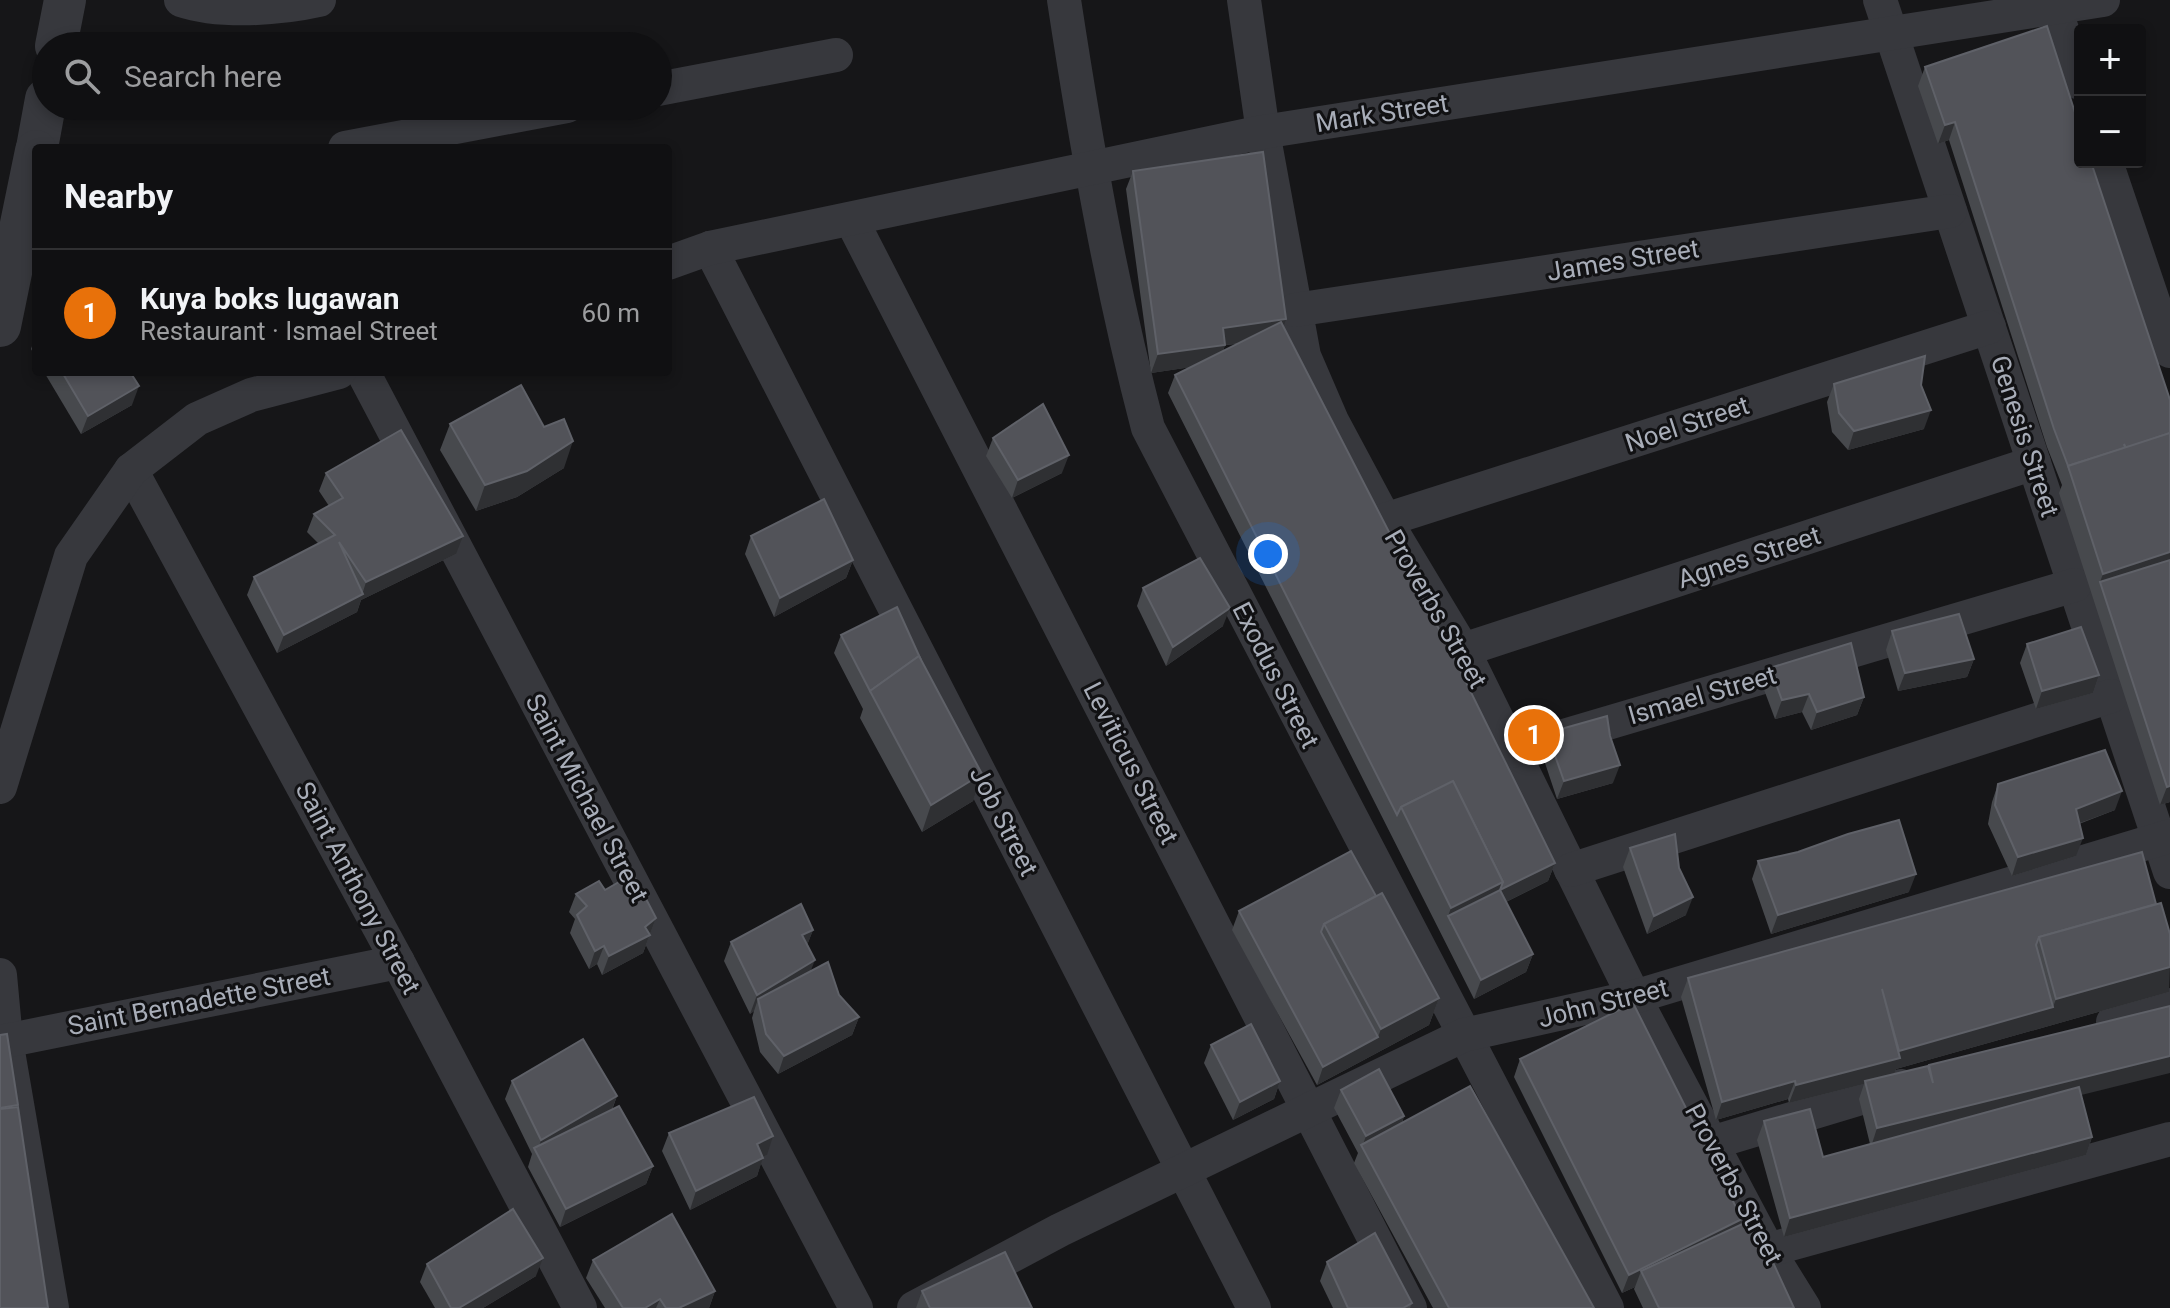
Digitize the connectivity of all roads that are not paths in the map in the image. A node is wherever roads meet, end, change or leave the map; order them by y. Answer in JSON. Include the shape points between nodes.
{"nodes":[{"id":1,"x":65,"y":0,"type":"edge"},
{"id":2,"x":181,"y":0,"type":"edge"},
{"id":3,"x":319,"y":0,"type":"edge"},
{"id":4,"x":1064,"y":0,"type":"edge"},
{"id":5,"x":1244,"y":0,"type":"edge"},
{"id":6,"x":1880,"y":0,"type":"edge"},
{"id":7,"x":2103,"y":0,"type":"edge"},
{"id":8,"x":2053,"y":4,"type":"edge"},
{"id":9,"x":59,"y":32,"type":"edge"},
{"id":10,"x":1891,"y":33,"type":"junction"},
{"id":11,"x":836,"y":55,"type":"dead end"},
{"id":12,"x":2074,"y":65,"type":"edge"},
{"id":13,"x":672,"y":86,"type":"edge"},
{"id":14,"x":42,"y":120,"type":"edge"},
{"id":15,"x":493,"y":120,"type":"edge"},
{"id":16,"x":1263,"y":132,"type":"junction"},
{"id":17,"x":37,"y":144,"type":"edge"},
{"id":18,"x":366,"y":144,"type":"edge"},
{"id":19,"x":32,"y":163,"type":"edge"},
{"id":20,"x":2108,"y":168,"type":"edge"},
{"id":21,"x":1090,"y":169,"type":"junction"},
{"id":22,"x":21,"y":202,"type":"edge"},
{"id":23,"x":1950,"y":211,"type":"junction"},
{"id":24,"x":851,"y":219,"type":"junction"},
{"id":25,"x":710,"y":248,"type":"junction"},
{"id":26,"x":672,"y":262,"type":"edge"},
{"id":27,"x":1295,"y":310,"type":"junction"},
{"id":28,"x":0,"y":326,"type":"edge"},
{"id":29,"x":1989,"y":327,"type":"junction"},
{"id":30,"x":2170,"y":351,"type":"edge"},
{"id":31,"x":324,"y":376,"type":"edge"},
{"id":32,"x":365,"y":376,"type":"edge"},
{"id":33,"x":2034,"y":463,"type":"junction"},
{"id":34,"x":131,"y":470,"type":"junction"},
{"id":35,"x":1385,"y":520,"type":"junction"},
{"id":36,"x":2075,"y":585,"type":"junction"},
{"id":37,"x":1463,"y":650,"type":"junction"},
{"id":38,"x":2111,"y":696,"type":"junction"},
{"id":39,"x":1513,"y":751,"type":"junction"},
{"id":40,"x":0,"y":787,"type":"edge"},
{"id":41,"x":2165,"y":838,"type":"edge"},
{"id":42,"x":1571,"y":870,"type":"junction"},
{"id":43,"x":2170,"y":872,"type":"edge"},
{"id":44,"x":398,"y":962,"type":"junction"},
{"id":45,"x":0,"y":975,"type":"edge"},
{"id":46,"x":1634,"y":997,"type":"junction"},
{"id":47,"x":2170,"y":1005,"type":"edge"},
{"id":48,"x":2078,"y":1033,"type":"edge"},
{"id":49,"x":1464,"y":1035,"type":"junction"},
{"id":50,"x":3,"y":1041,"type":"edge"},
{"id":51,"x":1925,"y":1079,"type":"edge"},
{"id":52,"x":1310,"y":1111,"type":"junction"},
{"id":53,"x":2170,"y":1139,"type":"edge"},
{"id":54,"x":1711,"y":1143,"type":"junction"},
{"id":55,"x":1184,"y":1171,"type":"junction"},
{"id":56,"x":1768,"y":1250,"type":"junction"},
{"id":57,"x":52,"y":1308,"type":"edge"},
{"id":58,"x":580,"y":1308,"type":"edge"},
{"id":59,"x":856,"y":1308,"type":"edge"},
{"id":60,"x":914,"y":1308,"type":"edge"},
{"id":61,"x":1254,"y":1308,"type":"edge"},
{"id":62,"x":1410,"y":1308,"type":"edge"},
{"id":63,"x":1607,"y":1308,"type":"edge"},
{"id":64,"x":1804,"y":1308,"type":"edge"}],
"edges":[{"from":1,"to":9,"type":"street"},
{"from":2,"to":3,"type":"street","via":[[205,7],[294,6]]},
{"from":4,"to":21,"type":"street","name":"Exodus Street"},
{"from":5,"to":16,"type":"street","name":"Proverbs Street"},
{"from":6,"to":10,"type":"street","name":"Genesis Street"},
{"from":7,"to":8,"type":"street","name":"Mark Street"},
{"from":8,"to":10,"type":"street","name":"Mark Street"},
{"from":8,"to":12,"type":"street"},
{"from":10,"to":16,"type":"street","name":"Mark Street"},
{"from":10,"to":23,"type":"street","name":"Genesis Street"},
{"from":11,"to":13,"type":"street"},
{"from":14,"to":17,"type":"street"},
{"from":15,"to":18,"type":"street"},
{"from":16,"to":21,"type":"street","name":"Mark Street"},
{"from":16,"to":27,"type":"street","name":"Proverbs Street"},
{"from":19,"to":22,"type":"street"},
{"from":20,"to":30,"type":"street"},
{"from":21,"to":24,"type":"street","name":"Mark Street"},
{"from":21,"to":49,"type":"street","name":"Exodus Street","via":[[1148,428]]},
{"from":22,"to":28,"type":"street"},
{"from":23,"to":27,"type":"street","name":"James Street"},
{"from":23,"to":29,"type":"street","name":"Genesis Street"},
{"from":24,"to":25,"type":"street","name":"Mark Street"},
{"from":24,"to":52,"type":"street","name":"Leviticus Street"},
{"from":25,"to":26,"type":"street","name":"Mark Street"},
{"from":25,"to":55,"type":"street","name":"Job Street"},
{"from":27,"to":35,"type":"street","name":"Proverbs Street","via":[[1304,356]]},
{"from":29,"to":33,"type":"street","name":"Genesis Street"},
{"from":29,"to":35,"type":"street","name":"Noel Street"},
{"from":31,"to":34,"type":"street","via":[[251,395],[197,419]]},
{"from":32,"to":59,"type":"street","name":"Saint Michael Street"},
{"from":33,"to":36,"type":"street","name":"Genesis Street"},
{"from":33,"to":37,"type":"street","name":"Agnes Street"},
{"from":34,"to":40,"type":"street","via":[[71,556]]},
{"from":34,"to":44,"type":"street","name":"Saint Anthony Street"},
{"from":35,"to":37,"type":"street","name":"Proverbs Street"},
{"from":36,"to":38,"type":"street","name":"Genesis Street"},
{"from":36,"to":39,"type":"street","name":"Ismael Street"},
{"from":37,"to":39,"type":"street","name":"Proverbs Street"},
{"from":38,"to":41,"type":"street","name":"Genesis Street"},
{"from":38,"to":42,"type":"street"},
{"from":39,"to":42,"type":"street","name":"Proverbs Street"},
{"from":41,"to":43,"type":"street","name":"Genesis Street"},
{"from":41,"to":46,"type":"street","name":"John Street"},
{"from":42,"to":46,"type":"street","name":"Proverbs Street"},
{"from":44,"to":50,"type":"street","name":"Saint Bernadette Street"},
{"from":44,"to":58,"type":"street","name":"Saint Anthony Street"},
{"from":45,"to":50,"type":"street"},
{"from":46,"to":49,"type":"street","name":"John Street"},
{"from":46,"to":54,"type":"street","name":"Proverbs Street"},
{"from":47,"to":48,"type":"street"},
{"from":49,"to":52,"type":"street","name":"John Street"},
{"from":49,"to":63,"type":"street","name":"Exodus Street"},
{"from":50,"to":57,"type":"street"},
{"from":51,"to":54,"type":"street"},
{"from":52,"to":55,"type":"street","name":"John Street"},
{"from":52,"to":62,"type":"street","name":"Leviticus Street"},
{"from":53,"to":56,"type":"street"},
{"from":54,"to":56,"type":"street","name":"Proverbs Street"},
{"from":55,"to":60,"type":"street","name":"John Street"},
{"from":55,"to":61,"type":"street","name":"Job Street"},
{"from":56,"to":64,"type":"street","name":"Proverbs Street"}]}
